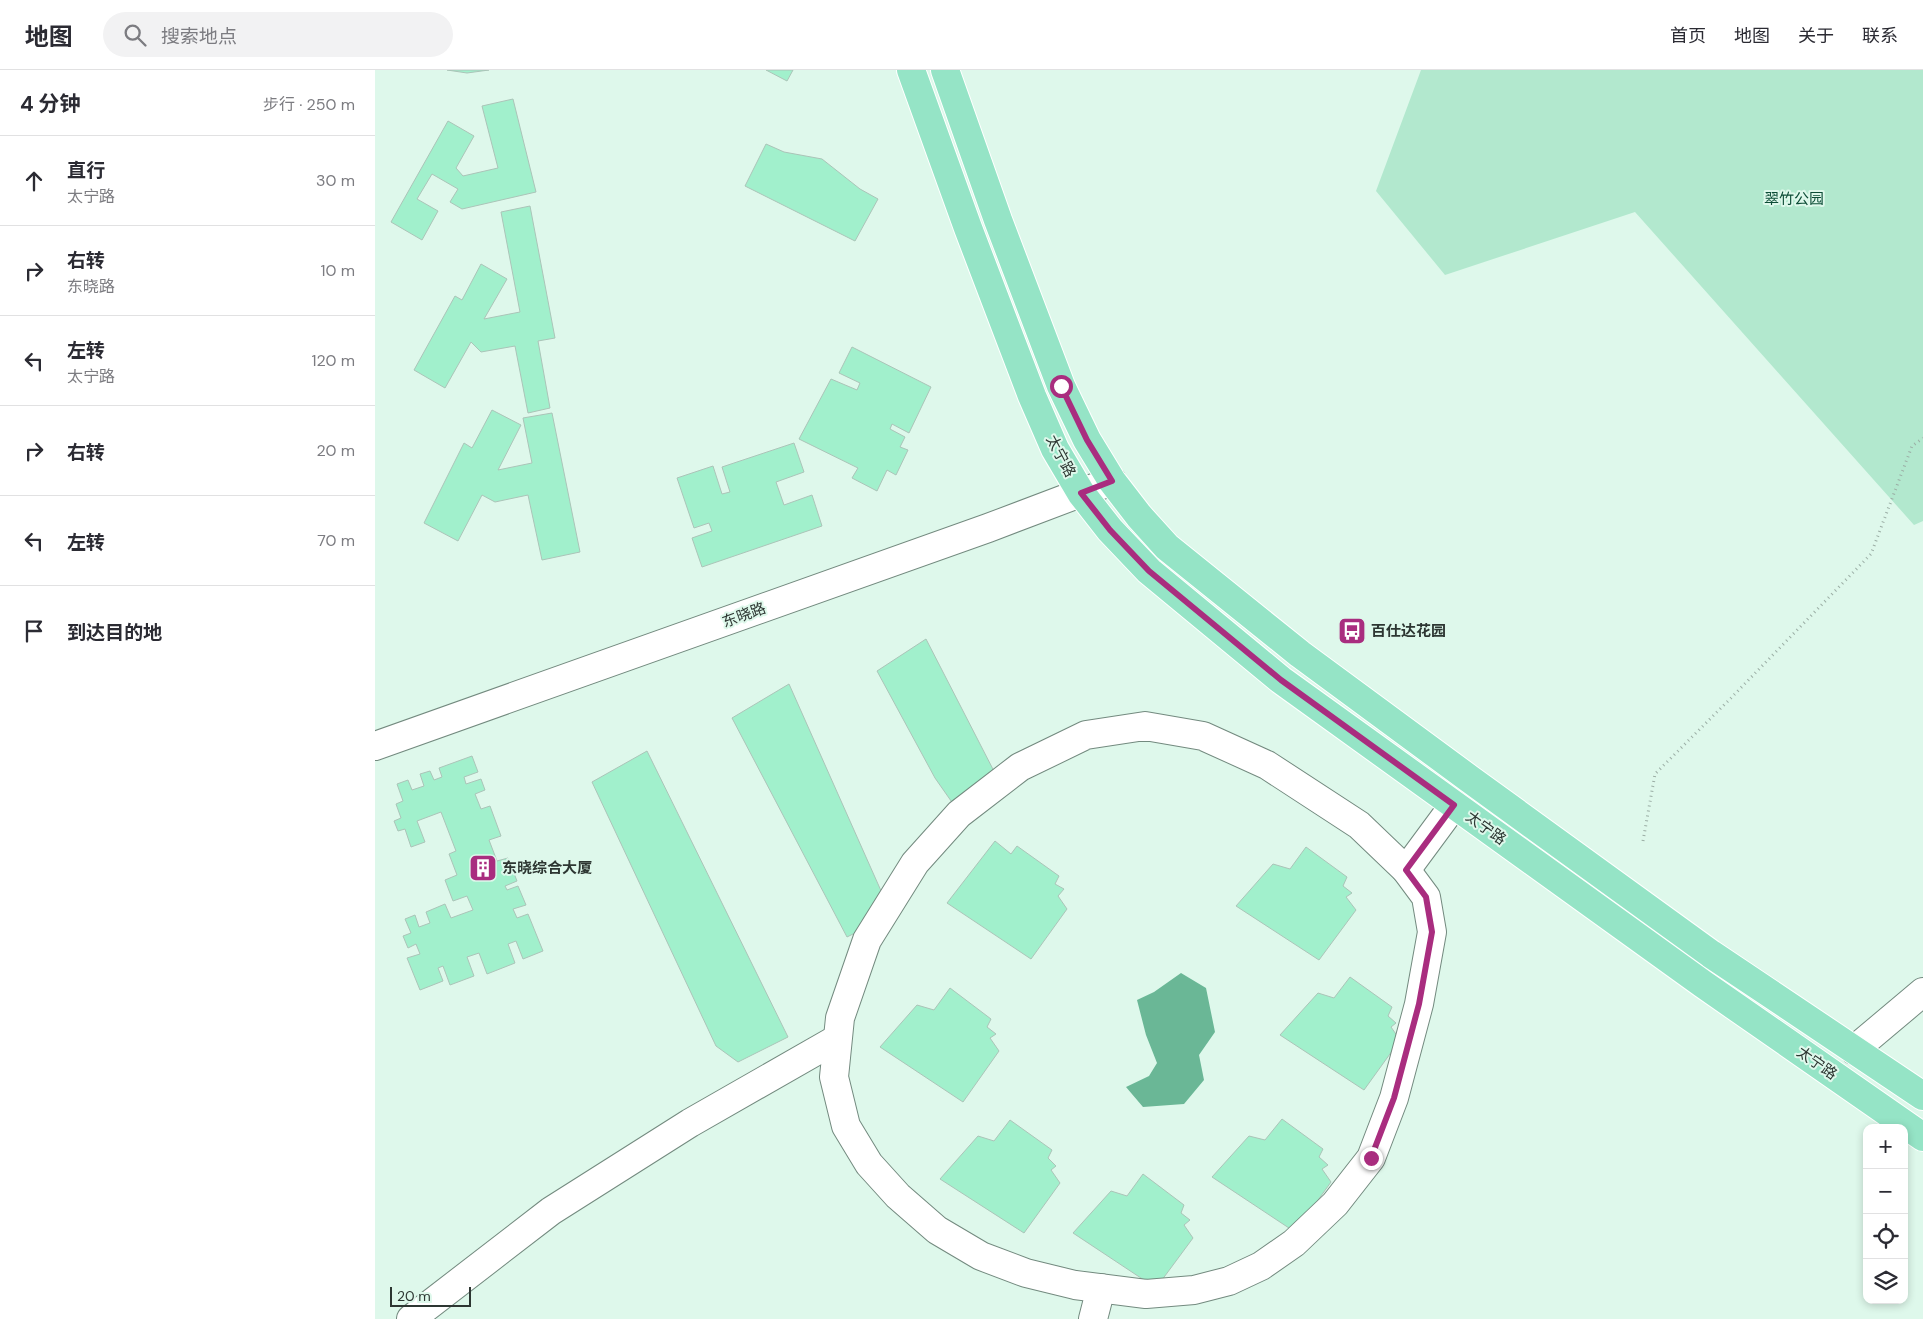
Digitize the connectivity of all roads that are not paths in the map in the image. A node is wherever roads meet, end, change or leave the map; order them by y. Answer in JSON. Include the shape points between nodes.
{"nodes":[{"id":1,"x":911,"y":70,"type":"edge"},
{"id":2,"x":945,"y":70,"type":"edge"},
{"id":3,"x":1112,"y":481,"type":"junction"},
{"id":4,"x":1081,"y":493,"type":"junction"},
{"id":5,"x":375,"y":746,"type":"edge"},
{"id":6,"x":1454,"y":805,"type":"junction"},
{"id":7,"x":1406,"y":870,"type":"junction"},
{"id":8,"x":1923,"y":992,"type":"edge"},
{"id":9,"x":837,"y":1040,"type":"junction"},
{"id":10,"x":1854,"y":1050,"type":"junction"},
{"id":11,"x":1923,"y":1096,"type":"edge"},
{"id":12,"x":1923,"y":1136,"type":"edge"},
{"id":13,"x":1101,"y":1288,"type":"junction"},
{"id":14,"x":411,"y":1319,"type":"edge"},
{"id":15,"x":1093,"y":1319,"type":"edge"}],
"edges":[{"from":1,"to":4,"type":"main road","name":"太宁路","via":[[1032,396],[1055,449]]},
{"from":2,"to":3,"type":"main road","name":"太宁路","via":[[1061,386],[1087,440]]},
{"from":3,"to":4,"type":"street","name":"东晓路"},
{"from":3,"to":10,"type":"main road","name":"太宁路","via":[[1167,547],[1300,654],[1711,954]]},
{"from":4,"to":5,"type":"street","name":"东晓路"},
{"from":4,"to":6,"type":"main road","name":"太宁路","via":[[1149,571],[1281,680]]},
{"from":6,"to":7,"type":"street"},
{"from":6,"to":12,"type":"main road","name":"太宁路","via":[[1703,984]]},
{"from":7,"to":9,"type":"street","via":[[1359,825],[1267,764],[1203,736],[1145,726],[1087,735],[1020,767],[959,814],[915,863],[867,940],[840,1018]]},
{"from":7,"to":13,"type":"street","via":[[1426,897],[1432,932],[1419,1004],[1394,1098],[1371,1158],[1335,1204],[1294,1243],[1261,1266],[1229,1281],[1194,1290],[1146,1294]]},
{"from":8,"to":10,"type":"street"},
{"from":9,"to":13,"type":"street","via":[[834,1077],[846,1126],[869,1164],[898,1196],[937,1230],[981,1256],[1026,1273]]},
{"from":9,"to":14,"type":"street","via":[[690,1123],[551,1211]]},
{"from":10,"to":11,"type":"main road","name":"太宁路"},
{"from":13,"to":15,"type":"street"}]}
